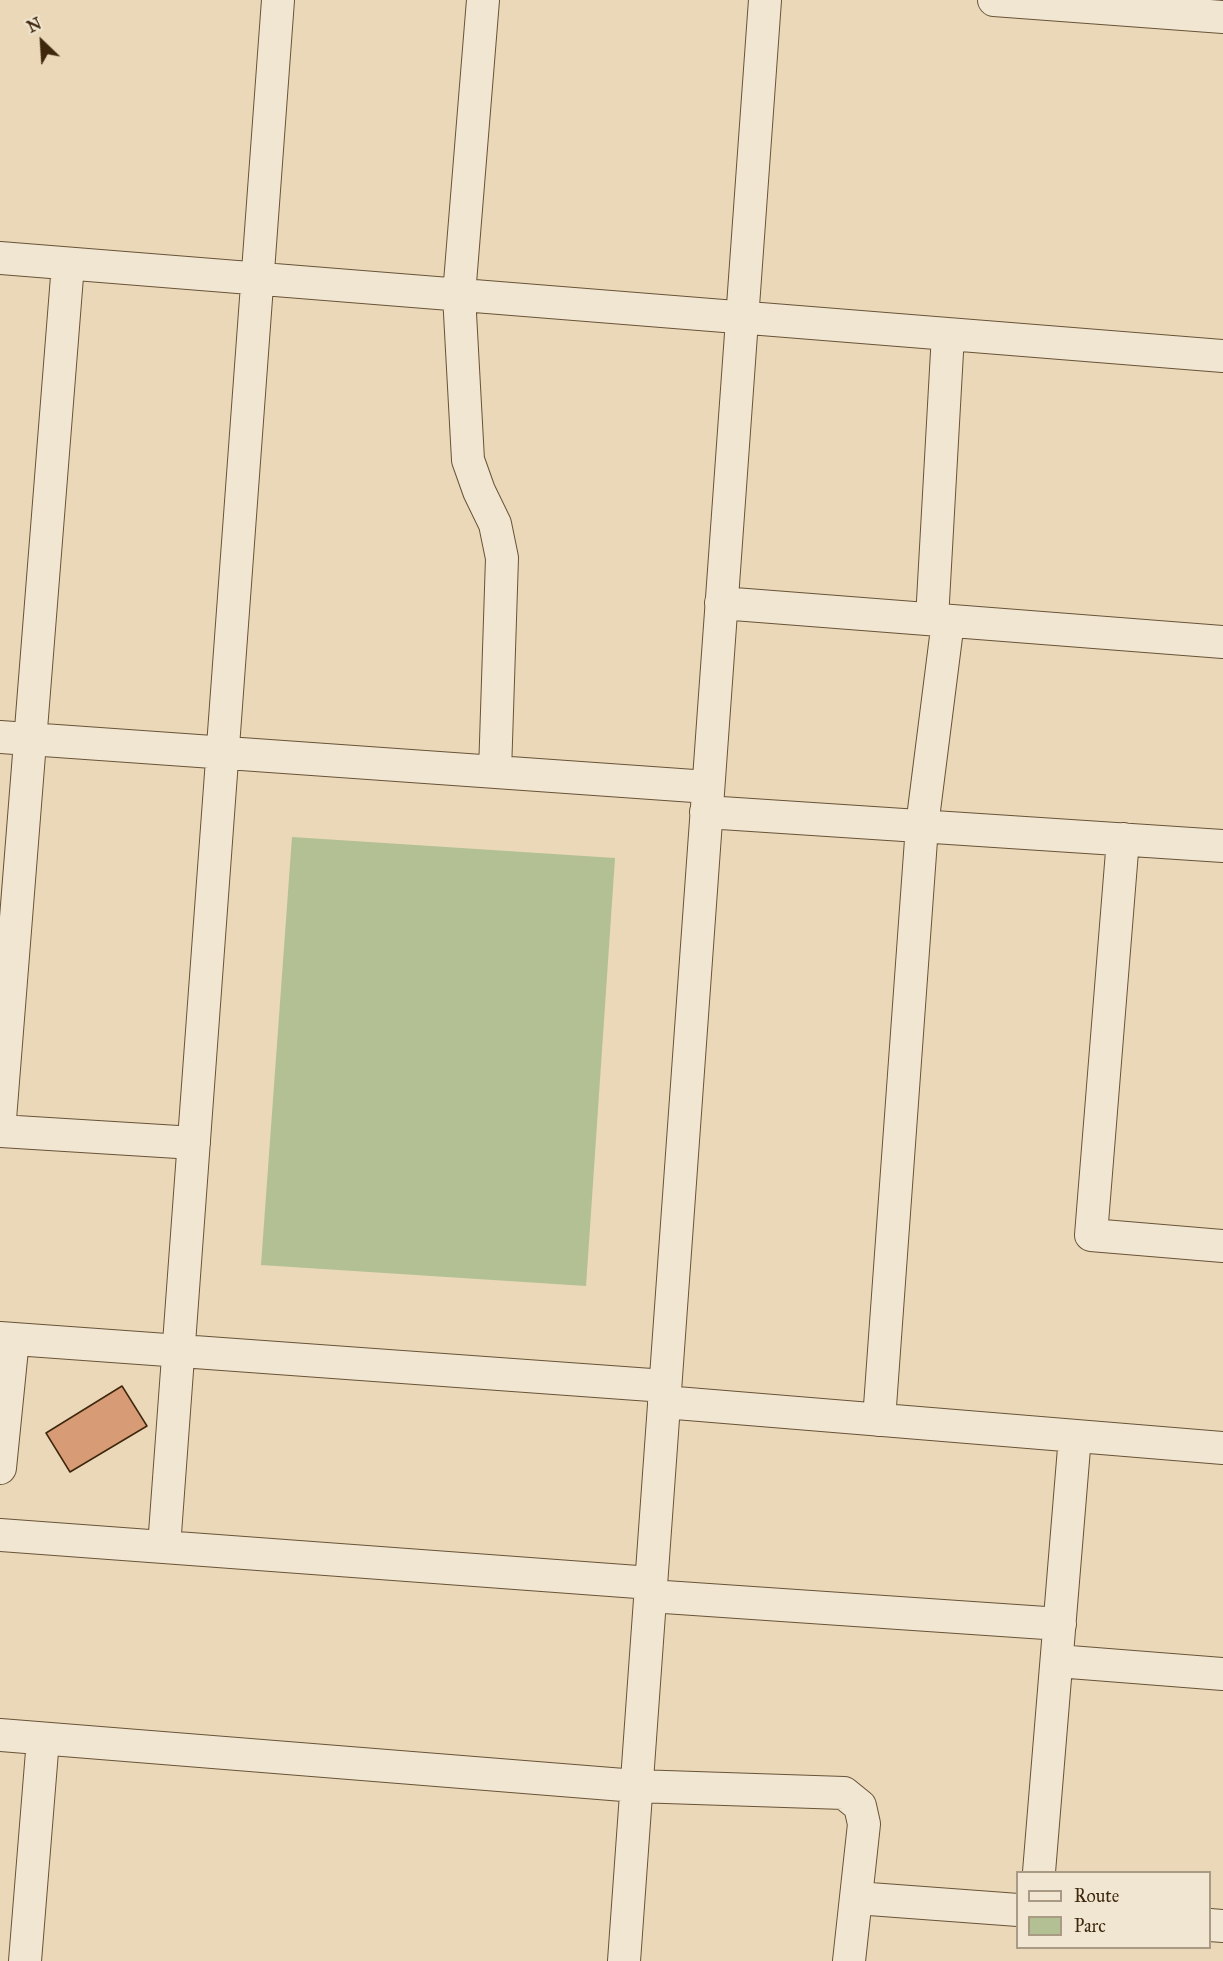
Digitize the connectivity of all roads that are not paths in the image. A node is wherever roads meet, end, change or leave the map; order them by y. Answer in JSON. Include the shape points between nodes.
{"nodes":[{"id":1,"x":278,"y":0,"type":"edge"},
{"id":2,"x":483,"y":0,"type":"edge"},
{"id":3,"x":765,"y":0,"type":"edge"},
{"id":4,"x":994,"y":0,"type":"edge"},
{"id":5,"x":1168,"y":6,"type":"edge"},
{"id":6,"x":1223,"y":17,"type":"edge"},
{"id":7,"x":0,"y":258,"type":"edge"},
{"id":8,"x":68,"y":264,"type":"junction"},
{"id":9,"x":258,"y":279,"type":"junction"},
{"id":10,"x":459,"y":295,"type":"junction"},
{"id":11,"x":742,"y":317,"type":"junction"},
{"id":12,"x":948,"y":334,"type":"junction"},
{"id":13,"x":1223,"y":356,"type":"edge"},
{"id":14,"x":721,"y":603,"type":"junction"},
{"id":15,"x":940,"y":620,"type":"junction"},
{"id":16,"x":1223,"y":642,"type":"edge"},
{"id":17,"x":15,"y":738,"type":"edge"},
{"id":18,"x":222,"y":753,"type":"junction"},
{"id":19,"x":495,"y":772,"type":"junction"},
{"id":20,"x":707,"y":800,"type":"junction"},
{"id":21,"x":922,"y":826,"type":"junction"},
{"id":22,"x":1123,"y":839,"type":"junction"},
{"id":23,"x":1223,"y":846,"type":"edge"},
{"id":24,"x":0,"y":1119,"type":"edge"},
{"id":25,"x":0,"y":1131,"type":"edge"},
{"id":26,"x":194,"y":1143,"type":"junction"},
{"id":27,"x":1223,"y":1246,"type":"edge"},
{"id":28,"x":6,"y":1339,"type":"edge"},
{"id":29,"x":179,"y":1351,"type":"junction"},
{"id":30,"x":664,"y":1394,"type":"junction"},
{"id":31,"x":879,"y":1419,"type":"junction"},
{"id":32,"x":1075,"y":1436,"type":"junction"},
{"id":33,"x":1223,"y":1448,"type":"edge"},
{"id":34,"x":0,"y":1468,"type":"edge"},
{"id":35,"x":0,"y":1535,"type":"edge"},
{"id":36,"x":164,"y":1547,"type":"junction"},
{"id":37,"x":650,"y":1589,"type":"junction"},
{"id":38,"x":1060,"y":1624,"type":"junction"},
{"id":39,"x":1057,"y":1661,"type":"junction"},
{"id":40,"x":1223,"y":1674,"type":"edge"},
{"id":41,"x":0,"y":1736,"type":"edge"},
{"id":42,"x":43,"y":1739,"type":"junction"},
{"id":43,"x":636,"y":1786,"type":"junction"},
{"id":44,"x":1039,"y":1871,"type":"edge"},
{"id":45,"x":856,"y":1898,"type":"junction"},
{"id":46,"x":1016,"y":1910,"type":"edge"},
{"id":47,"x":25,"y":1961,"type":"edge"},
{"id":48,"x":624,"y":1961,"type":"edge"},
{"id":49,"x":849,"y":1961,"type":"edge"}],
"edges":[{"from":1,"to":9,"type":"street"},
{"from":2,"to":10,"type":"street"},
{"from":3,"to":11,"type":"street"},
{"from":4,"to":5,"type":"street"},
{"from":5,"to":6,"type":"street"},
{"from":7,"to":8,"type":"street"},
{"from":8,"to":9,"type":"street"},
{"from":8,"to":17,"type":"street"},
{"from":9,"to":10,"type":"street"},
{"from":9,"to":18,"type":"street"},
{"from":10,"to":11,"type":"street"},
{"from":10,"to":19,"type":"street","via":[[468,460],[495,524],[502,558]]},
{"from":11,"to":12,"type":"street"},
{"from":11,"to":14,"type":"street"},
{"from":12,"to":13,"type":"street"},
{"from":12,"to":15,"type":"street"},
{"from":14,"to":15,"type":"street"},
{"from":14,"to":20,"type":"street"},
{"from":15,"to":16,"type":"street"},
{"from":15,"to":21,"type":"street"},
{"from":17,"to":18,"type":"street"},
{"from":17,"to":24,"type":"street"},
{"from":18,"to":19,"type":"street"},
{"from":18,"to":26,"type":"street"},
{"from":19,"to":20,"type":"street"},
{"from":20,"to":21,"type":"street"},
{"from":20,"to":30,"type":"street"},
{"from":21,"to":22,"type":"street"},
{"from":21,"to":31,"type":"street"},
{"from":22,"to":23,"type":"street"},
{"from":22,"to":27,"type":"street","via":[[1091,1235]]},
{"from":25,"to":26,"type":"street"},
{"from":26,"to":29,"type":"street"},
{"from":28,"to":29,"type":"street"},
{"from":28,"to":34,"type":"street"},
{"from":29,"to":30,"type":"street"},
{"from":29,"to":36,"type":"street"},
{"from":30,"to":31,"type":"street"},
{"from":30,"to":37,"type":"street"},
{"from":31,"to":32,"type":"street"},
{"from":32,"to":33,"type":"street"},
{"from":32,"to":38,"type":"street"},
{"from":35,"to":36,"type":"street"},
{"from":36,"to":37,"type":"street"},
{"from":37,"to":38,"type":"street"},
{"from":37,"to":43,"type":"street"},
{"from":38,"to":39,"type":"street"},
{"from":39,"to":40,"type":"street"},
{"from":39,"to":44,"type":"street"},
{"from":41,"to":42,"type":"street"},
{"from":42,"to":43,"type":"street"},
{"from":42,"to":47,"type":"street"},
{"from":43,"to":45,"type":"street","via":[[844,1793],[860,1806],[864,1824]]},
{"from":43,"to":48,"type":"street"},
{"from":45,"to":46,"type":"street"},
{"from":45,"to":49,"type":"street"}]}
